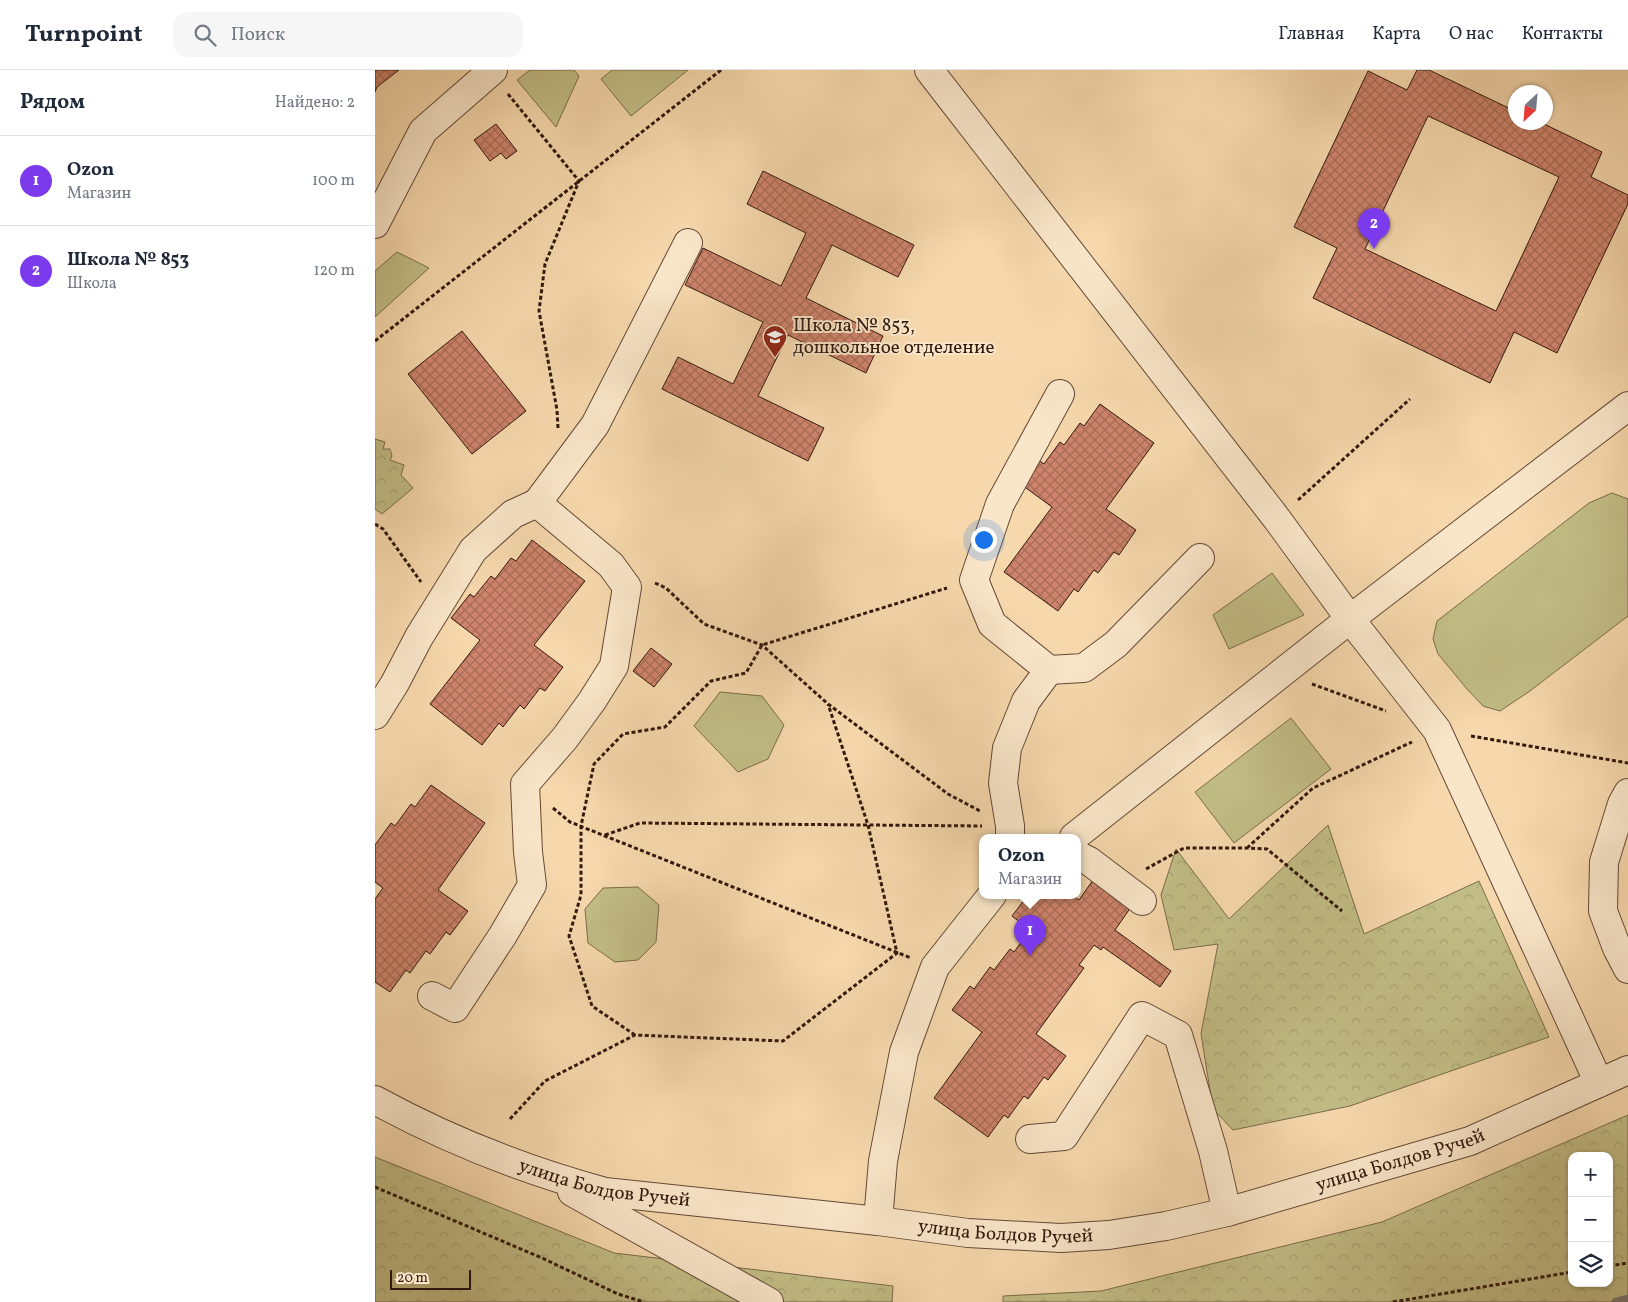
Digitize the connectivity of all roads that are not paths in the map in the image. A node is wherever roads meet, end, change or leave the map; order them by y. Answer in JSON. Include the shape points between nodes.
{"nodes":[{"id":1,"x":929,"y":70,"type":"edge"},
{"id":2,"x":492,"y":71,"type":"edge"},
{"id":3,"x":375,"y":224,"type":"edge"},
{"id":4,"x":688,"y":244,"type":"dead end"},
{"id":5,"x":1060,"y":394,"type":"dead end"},
{"id":6,"x":1628,"y":406,"type":"edge"},
{"id":7,"x":537,"y":503,"type":"junction"},
{"id":8,"x":1200,"y":558,"type":"dead end"},
{"id":9,"x":1350,"y":619,"type":"junction"},
{"id":10,"x":1049,"y":670,"type":"junction"},
{"id":11,"x":375,"y":715,"type":"edge"},
{"id":12,"x":1628,"y":793,"type":"edge"},
{"id":13,"x":1010,"y":832,"type":"edge"},
{"id":14,"x":1079,"y":834,"type":"edge"},
{"id":15,"x":1081,"y":857,"type":"edge"},
{"id":16,"x":989,"y":899,"type":"edge"},
{"id":17,"x":1142,"y":900,"type":"dead end"},
{"id":18,"x":1628,"y":969,"type":"edge"},
{"id":19,"x":432,"y":996,"type":"dead end"},
{"id":20,"x":1628,"y":1070,"type":"edge"},
{"id":21,"x":1599,"y":1083,"type":"junction"},
{"id":22,"x":375,"y":1100,"type":"edge"},
{"id":23,"x":1030,"y":1139,"type":"dead end"},
{"id":24,"x":531,"y":1170,"type":"junction"},
{"id":25,"x":1227,"y":1212,"type":"junction"},
{"id":26,"x":878,"y":1221,"type":"junction"},
{"id":27,"x":769,"y":1302,"type":"edge"}],
"edges":[{"from":1,"to":9,"type":"street","via":[[1277,519]]},
{"from":2,"to":3,"type":"street","via":[[423,130]]},
{"from":4,"to":7,"type":"street","via":[[595,425]]},
{"from":5,"to":10,"type":"street","via":[[1000,504],[974,580],[993,624]]},
{"from":6,"to":9,"type":"street"},
{"from":7,"to":11,"type":"street","via":[[513,514],[473,550]]},
{"from":7,"to":19,"type":"street","via":[[611,565],[627,587],[614,666],[565,738],[525,784],[532,885],[455,1008]]},
{"from":8,"to":10,"type":"street","via":[[1116,644],[1084,668]]},
{"from":9,"to":14,"type":"street"},
{"from":9,"to":21,"type":"street","via":[[1437,730]]},
{"from":10,"to":13,"type":"street","via":[[1026,701],[1007,748],[1003,783]]},
{"from":12,"to":18,"type":"street","via":[[1604,862],[1603,911]]},
{"from":15,"to":17,"type":"street"},
{"from":16,"to":26,"type":"street","via":[[935,967],[904,1052],[883,1161]]},
{"from":20,"to":21,"type":"street","name":"улица Болдов Ручей"},
{"from":21,"to":25,"type":"street","name":"улица Болдов Ручей","via":[[1470,1141]]},
{"from":22,"to":24,"type":"street","name":"улица Болдов Ручей","via":[[481,1152]]},
{"from":23,"to":25,"type":"street","via":[[1064,1136],[1142,1016],[1178,1035],[1213,1151]]},
{"from":24,"to":26,"type":"street","name":"улица Болдов Ручей","via":[[605,1192]]},
{"from":24,"to":27,"type":"street"},
{"from":25,"to":26,"type":"street","name":"улица Болдов Ручей","via":[[1109,1235],[1061,1238],[968,1233]]}]}
